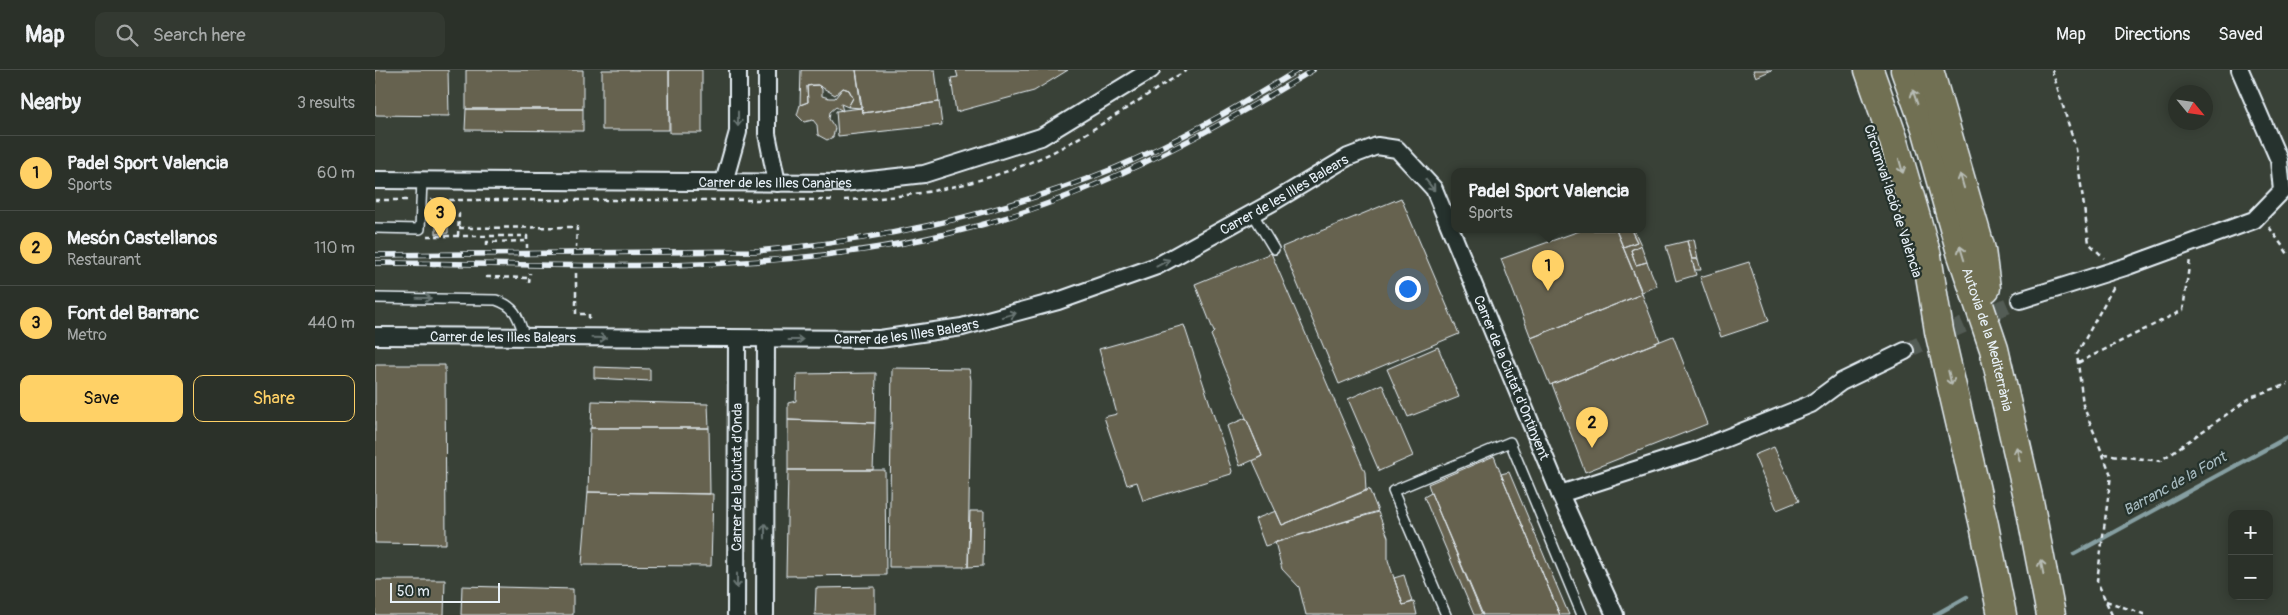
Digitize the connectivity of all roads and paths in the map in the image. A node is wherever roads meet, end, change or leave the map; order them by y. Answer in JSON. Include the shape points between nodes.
{"nodes":[{"id":1,"x":738,"y":70,"type":"edge"},
{"id":2,"x":767,"y":70,"type":"edge"},
{"id":3,"x":1151,"y":70,"type":"edge"},
{"id":4,"x":1850,"y":70,"type":"edge"},
{"id":5,"x":1869,"y":70,"type":"edge"},
{"id":6,"x":1905,"y":70,"type":"edge"},
{"id":7,"x":1929,"y":70,"type":"edge"},
{"id":8,"x":2052,"y":70,"type":"edge"},
{"id":9,"x":2240,"y":70,"type":"edge"},
{"id":10,"x":1397,"y":148,"type":"joint"},
{"id":11,"x":375,"y":180,"type":"edge"},
{"id":12,"x":421,"y":180,"type":"junction"},
{"id":13,"x":724,"y":182,"type":"junction"},
{"id":14,"x":777,"y":183,"type":"junction"},
{"id":15,"x":442,"y":200,"type":"dead end"},
{"id":16,"x":2263,"y":210,"type":"junction"},
{"id":17,"x":428,"y":214,"type":"dead end"},
{"id":18,"x":442,"y":214,"type":"junction"},
{"id":19,"x":1253,"y":214,"type":"junction"},
{"id":20,"x":375,"y":228,"type":"edge"},
{"id":21,"x":459,"y":228,"type":"junction"},
{"id":22,"x":427,"y":229,"type":"dead end"},
{"id":23,"x":1451,"y":229,"type":"edge"},
{"id":24,"x":1453,"y":233,"type":"edge"},
{"id":25,"x":419,"y":236,"type":"dead end"},
{"id":26,"x":427,"y":236,"type":"junction"},
{"id":27,"x":458,"y":236,"type":"junction"},
{"id":28,"x":527,"y":242,"type":"junction"},
{"id":29,"x":2192,"y":243,"type":"junction"},
{"id":30,"x":487,"y":244,"type":"dead end"},
{"id":31,"x":527,"y":248,"type":"dead end"},
{"id":32,"x":576,"y":248,"type":"dead end"},
{"id":33,"x":1274,"y":249,"type":"dead end"},
{"id":34,"x":2288,"y":254,"type":"edge"},
{"id":35,"x":2120,"y":268,"type":"junction"},
{"id":36,"x":529,"y":273,"type":"dead end"},
{"id":37,"x":576,"y":273,"type":"dead end"},
{"id":38,"x":487,"y":276,"type":"dead end"},
{"id":39,"x":529,"y":278,"type":"junction"},
{"id":40,"x":529,"y":283,"type":"dead end"},
{"id":41,"x":375,"y":298,"type":"edge"},
{"id":42,"x":2020,"y":300,"type":"tunnel mouth"},
{"id":43,"x":576,"y":314,"type":"dead end"},
{"id":44,"x":1939,"y":331,"type":"junction"},
{"id":45,"x":375,"y":336,"type":"edge"},
{"id":46,"x":525,"y":338,"type":"junction"},
{"id":47,"x":737,"y":340,"type":"junction"},
{"id":48,"x":766,"y":340,"type":"junction"},
{"id":49,"x":1994,"y":349,"type":"junction"},
{"id":50,"x":1905,"y":351,"type":"tunnel mouth"},
{"id":51,"x":2078,"y":364,"type":"junction"},
{"id":52,"x":2288,"y":384,"type":"edge"},
{"id":53,"x":2102,"y":454,"type":"junction"},
{"id":54,"x":1560,"y":494,"type":"junction"},
{"id":55,"x":2106,"y":601,"type":"junction"},
{"id":56,"x":736,"y":615,"type":"edge"},
{"id":57,"x":765,"y":615,"type":"edge"},
{"id":58,"x":1446,"y":615,"type":"edge"},
{"id":59,"x":1582,"y":615,"type":"edge"},
{"id":60,"x":1615,"y":615,"type":"edge"},
{"id":61,"x":2002,"y":615,"type":"edge"},
{"id":62,"x":2051,"y":615,"type":"edge"},
{"id":63,"x":2112,"y":615,"type":"edge"},
{"id":64,"x":2147,"y":615,"type":"edge"}],
"edges":[{"from":1,"to":13,"type":"street","one_way":true,"via":[[738,132]]},
{"from":2,"to":14,"type":"street","via":[[767,134]]},
{"from":3,"to":14,"type":"street","name":"Carrer de les Illes Canàries","via":[[1041,137],[924,174],[843,183]]},
{"from":4,"to":44,"type":"highway","name":"Circumval·lació de València","via":[[1908,257]]},
{"from":5,"to":44,"type":"highway","one_way":true,"via":[[1893,138],[1927,256]]},
{"from":49,"to":6,"type":"highway","name":"Autovia de la Mediterrània","one_way":true},
{"from":49,"to":7,"type":"highway","one_way":true,"via":[[1981,250]]},
{"from":8,"to":35,"type":"path","via":[[2076,149],[2089,243]]},
{"from":9,"to":16,"type":"street","via":[[2279,160],[2282,191]]},
{"from":10,"to":19,"type":"street","name":"Carrer de les Illes Balears","via":[[1377,146],[1348,157]]},
{"from":10,"to":23,"type":"street","name":"Carrer de la Ciutat d'Ontinyent","one_way":true,"via":[[1434,188]]},
{"from":11,"to":12,"type":"street","name":"Carrer de les Illes Canàries"},
{"from":12,"to":13,"type":"street","name":"Carrer de les Illes Canàries"},
{"from":12,"to":20,"type":"lane","via":[[420,229]]},
{"from":13,"to":14,"type":"street","name":"Carrer de les Illes Canàries"},
{"from":15,"to":18,"type":"path"},
{"from":16,"to":29,"type":"street","via":[[2254,220]]},
{"from":16,"to":34,"type":"path","via":[[2269,227]]},
{"from":17,"to":18,"type":"path"},
{"from":18,"to":21,"type":"path","via":[[459,214]]},
{"from":19,"to":33,"type":"lane"},
{"from":48,"to":19,"type":"street","name":"Carrer de les Illes Balears","one_way":true,"via":[[880,339],[971,325],[1058,301],[1157,266]]},
{"from":21,"to":27,"type":"path"},
{"from":21,"to":32,"type":"path","via":[[577,227]]},
{"from":22,"to":26,"type":"path"},
{"from":24,"to":54,"type":"street","name":"Carrer de la Ciutat d'Ontinyent","one_way":true},
{"from":25,"to":26,"type":"path"},
{"from":26,"to":27,"type":"path"},
{"from":27,"to":28,"type":"path","via":[[527,236]]},
{"from":28,"to":30,"type":"path"},
{"from":28,"to":31,"type":"path"},
{"from":29,"to":35,"type":"street"},
{"from":29,"to":51,"type":"path","via":[[2183,310]]},
{"from":35,"to":42,"type":"street"},
{"from":35,"to":51,"type":"path","via":[[2077,354]]},
{"from":36,"to":39,"type":"path"},
{"from":37,"to":43,"type":"path"},
{"from":38,"to":39,"type":"path"},
{"from":39,"to":40,"type":"path"},
{"from":41,"to":46,"type":"lane","one_way":true,"via":[[496,300],[509,304],[516,313]]},
{"from":44,"to":61,"type":"highway","one_way":true},
{"from":45,"to":46,"type":"street","name":"Carrer de les Illes Balears"},
{"from":46,"to":47,"type":"street","name":"Carrer de les Illes Balears","one_way":true},
{"from":47,"to":48,"type":"street","name":"Carrer de les Illes Balears"},
{"from":47,"to":56,"type":"street","name":"Carrer de la Ciutat d’Onda","one_way":true},
{"from":57,"to":48,"type":"street","name":"Carrer de la Ciutat d’Onda","one_way":true},
{"from":62,"to":49,"type":"highway","name":"Autovia de la Mediterrània","one_way":true},
{"from":50,"to":54,"type":"street","via":[[1841,382],[1811,404],[1694,451]]},
{"from":51,"to":53,"type":"path","via":[[2083,405]]},
{"from":52,"to":53,"type":"path","via":[[2253,396],[2160,462]]},
{"from":53,"to":55,"type":"path","via":[[2111,474],[2097,581]]},
{"from":54,"to":60,"type":"street","name":"Carrer de la Ciutat d'Ontinyent"},
{"from":55,"to":63,"type":"path"},
{"from":55,"to":64,"type":"path"},
{"from":58,"to":59,"type":"lane","via":[[1393,491],[1511,442]]}]}
